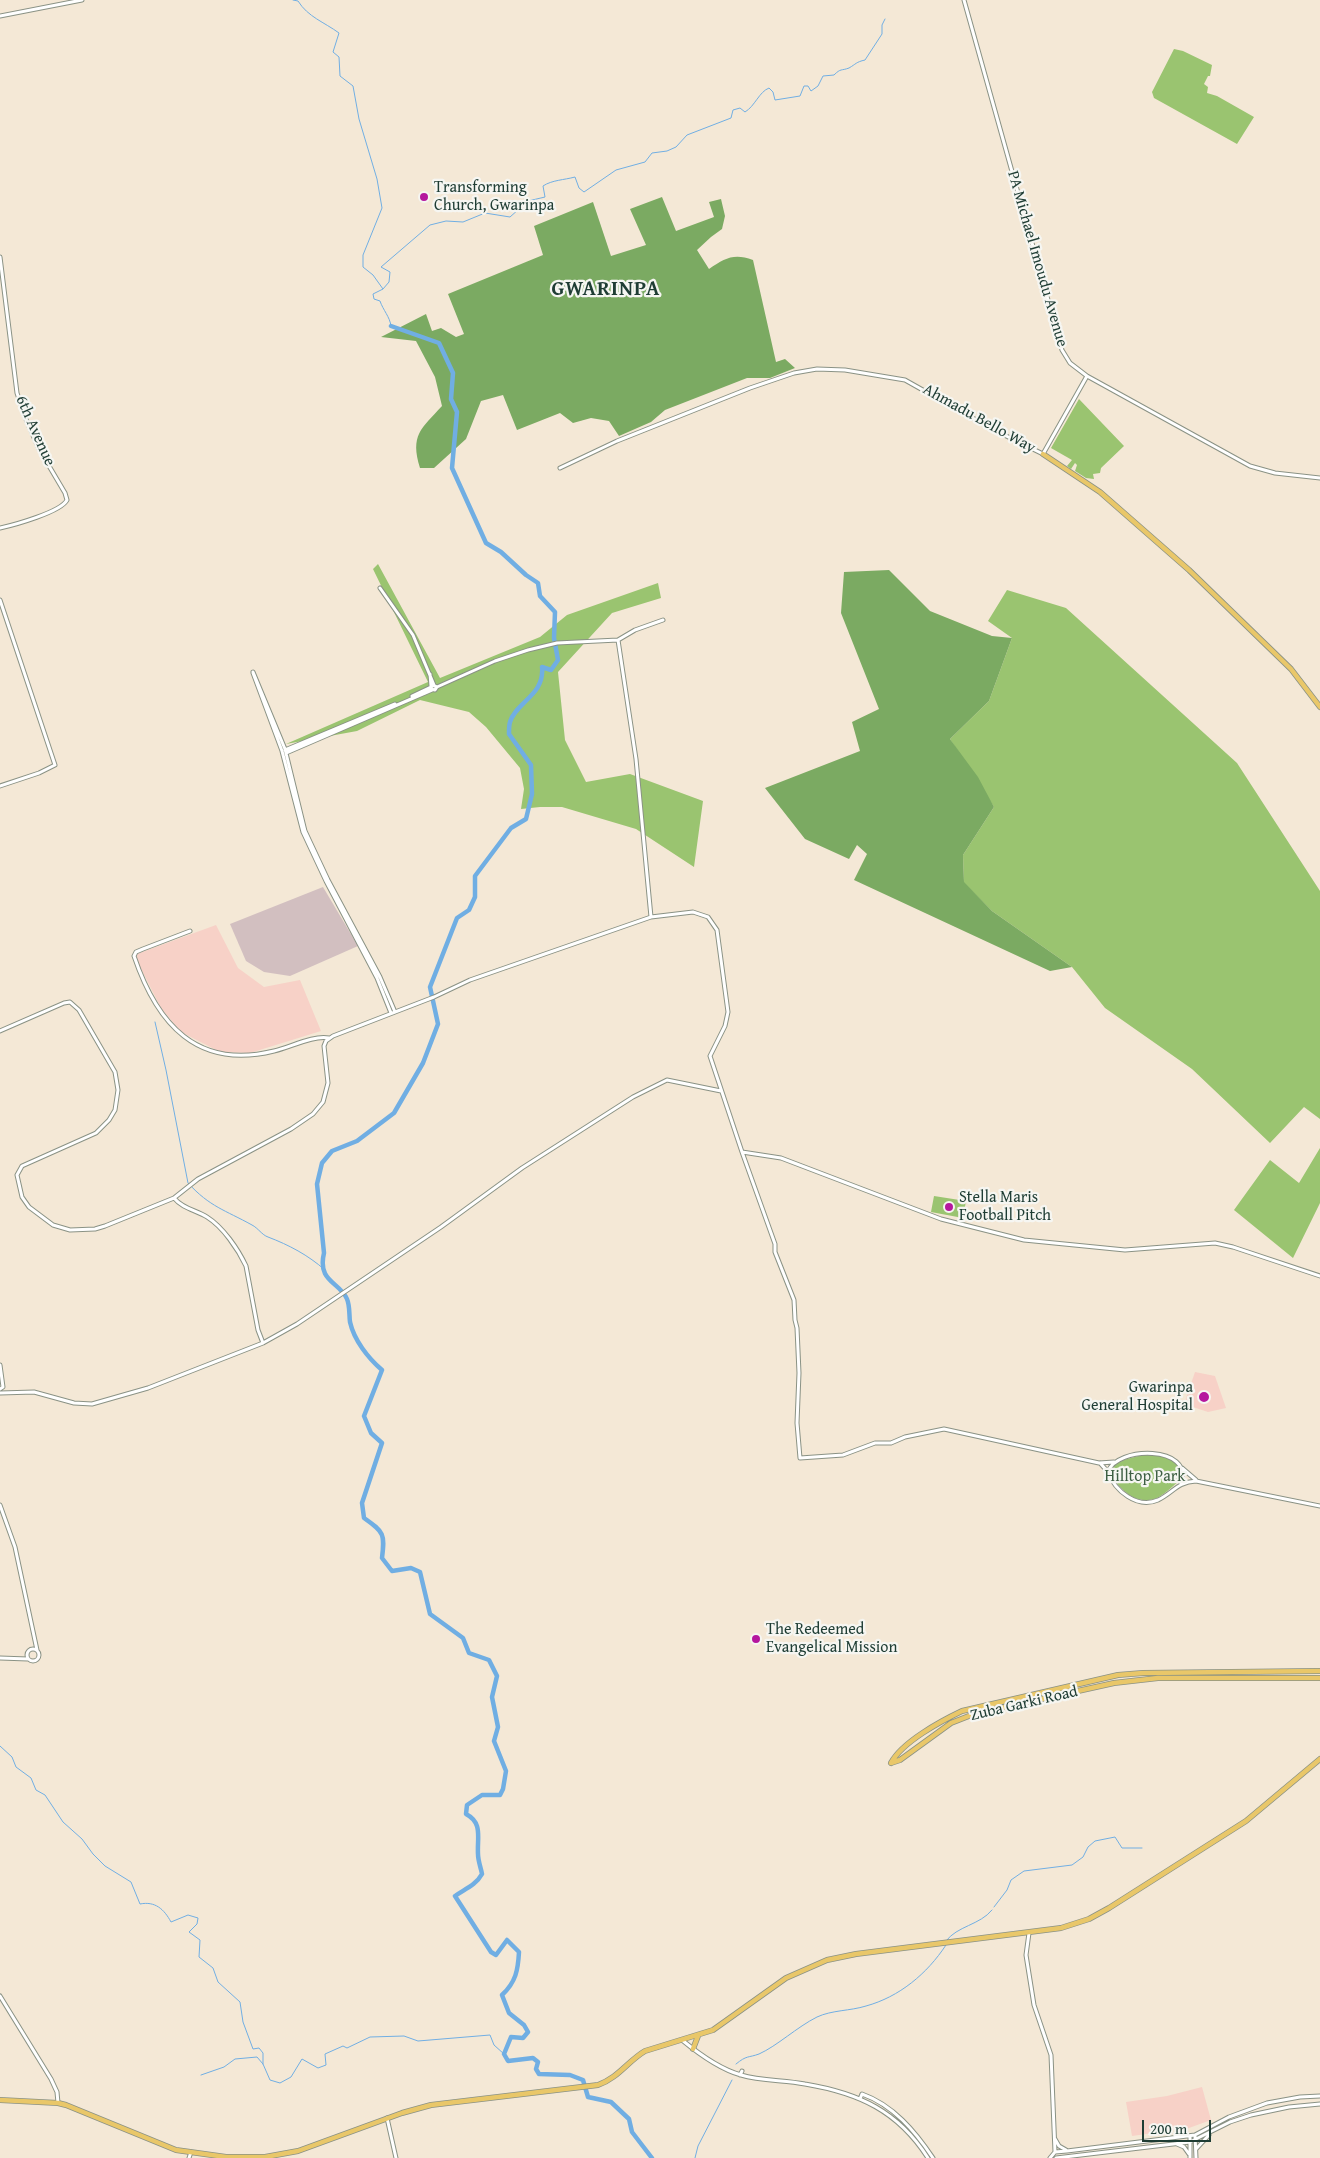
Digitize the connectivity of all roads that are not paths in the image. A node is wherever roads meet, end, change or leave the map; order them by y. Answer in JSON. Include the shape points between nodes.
{"nodes":[{"id":1,"x":82,"y":0,"type":"edge"},
{"id":2,"x":964,"y":0,"type":"edge"},
{"id":3,"x":0,"y":16,"type":"edge"},
{"id":4,"x":0,"y":257,"type":"edge"},
{"id":5,"x":1087,"y":376,"type":"junction"},
{"id":6,"x":1043,"y":454,"type":"junction"},
{"id":7,"x":560,"y":468,"type":"dead end"},
{"id":8,"x":1320,"y":478,"type":"edge"},
{"id":9,"x":0,"y":528,"type":"edge"},
{"id":10,"x":380,"y":588,"type":"dead end"},
{"id":11,"x":0,"y":600,"type":"edge"},
{"id":12,"x":663,"y":620,"type":"dead end"},
{"id":13,"x":618,"y":640,"type":"junction"},
{"id":14,"x":433,"y":687,"type":"junction"},
{"id":15,"x":1320,"y":707,"type":"edge"},
{"id":16,"x":284,"y":752,"type":"junction"},
{"id":17,"x":0,"y":786,"type":"edge"},
{"id":18,"x":651,"y":917,"type":"junction"},
{"id":19,"x":190,"y":931,"type":"dead end"},
{"id":20,"x":393,"y":1013,"type":"junction"},
{"id":21,"x":0,"y":1031,"type":"edge"},
{"id":22,"x":323,"y":1038,"type":"junction"},
{"id":23,"x":329,"y":1038,"type":"junction"},
{"id":24,"x":324,"y":1044,"type":"junction"},
{"id":25,"x":721,"y":1091,"type":"junction"},
{"id":26,"x":742,"y":1152,"type":"junction"},
{"id":27,"x":174,"y":1198,"type":"junction"},
{"id":28,"x":1320,"y":1276,"type":"edge"},
{"id":29,"x":263,"y":1343,"type":"junction"},
{"id":30,"x":0,"y":1365,"type":"edge"},
{"id":31,"x":0,"y":1389,"type":"edge"},
{"id":32,"x":0,"y":1393,"type":"edge"},
{"id":33,"x":1114,"y":1462,"type":"junction"},
{"id":34,"x":1099,"y":1463,"type":"junction"},
{"id":35,"x":1180,"y":1466,"type":"junction"},
{"id":36,"x":1108,"y":1472,"type":"junction"},
{"id":37,"x":1196,"y":1481,"type":"junction"},
{"id":38,"x":1181,"y":1483,"type":"junction"},
{"id":39,"x":0,"y":1505,"type":"edge"},
{"id":40,"x":1320,"y":1506,"type":"edge"},
{"id":41,"x":37,"y":1650,"type":"junction"},
{"id":42,"x":0,"y":1658,"type":"edge"},
{"id":43,"x":28,"y":1659,"type":"junction"},
{"id":44,"x":1320,"y":1671,"type":"edge"},
{"id":45,"x":1320,"y":1678,"type":"edge"},
{"id":46,"x":1320,"y":1759,"type":"edge"},
{"id":47,"x":1029,"y":1933,"type":"junction"},
{"id":48,"x":0,"y":1996,"type":"edge"},
{"id":49,"x":698,"y":2036,"type":"junction"},
{"id":50,"x":685,"y":2040,"type":"junction"},
{"id":51,"x":693,"y":2049,"type":"junction"},
{"id":52,"x":742,"y":2071,"type":"dead end"},
{"id":53,"x":740,"y":2075,"type":"junction"},
{"id":54,"x":1320,"y":2096,"type":"edge"},
{"id":55,"x":870,"y":2099,"type":"junction"},
{"id":56,"x":0,"y":2100,"type":"edge"},
{"id":57,"x":58,"y":2103,"type":"junction"},
{"id":58,"x":1320,"y":2104,"type":"edge"},
{"id":59,"x":387,"y":2118,"type":"junction"},
{"id":60,"x":1211,"y":2133,"type":"junction"},
{"id":61,"x":1195,"y":2135,"type":"junction"},
{"id":62,"x":1190,"y":2136,"type":"junction"},
{"id":63,"x":1055,"y":2139,"type":"junction"},
{"id":64,"x":1195,"y":2140,"type":"junction"},
{"id":65,"x":1190,"y":2142,"type":"junction"},
{"id":66,"x":1174,"y":2144,"type":"junction"},
{"id":67,"x":1196,"y":2149,"type":"junction"},
{"id":68,"x":1067,"y":2151,"type":"junction"},
{"id":69,"x":191,"y":2152,"type":"junction"},
{"id":70,"x":1055,"y":2152,"type":"junction"},
{"id":71,"x":1066,"y":2157,"type":"edge"},
{"id":72,"x":1190,"y":2157,"type":"edge"},
{"id":73,"x":189,"y":2158,"type":"edge"},
{"id":74,"x":396,"y":2158,"type":"edge"},
{"id":75,"x":928,"y":2158,"type":"edge"},
{"id":76,"x":933,"y":2158,"type":"edge"},
{"id":77,"x":1050,"y":2158,"type":"edge"},
{"id":78,"x":1056,"y":2158,"type":"edge"},
{"id":79,"x":1196,"y":2158,"type":"edge"}],
"edges":[{"from":1,"to":3,"type":"street"},
{"from":2,"to":5,"type":"street","name":"PA Michael Imoudu Avenue","via":[[1062,350],[1070,363]]},
{"from":4,"to":9,"type":"street","name":"6th Avenue","via":[[17,393],[40,449],[67,500],[48,513]]},
{"from":5,"to":6,"type":"street"},
{"from":5,"to":8,"type":"street","name":"PA Michael Imoudu Avenue","via":[[1250,466]]},
{"from":6,"to":7,"type":"street","name":"Ahmadu Bello Way","via":[[906,380],[817,369],[750,388],[617,441]]},
{"from":6,"to":15,"type":"main road","name":"Ahmadu Bello Way","via":[[1100,492],[1168,551],[1270,647]]},
{"from":10,"to":14,"type":"street","via":[[413,635]]},
{"from":11,"to":17,"type":"street","via":[[54,765]]},
{"from":12,"to":13,"type":"street"},
{"from":13,"to":14,"type":"street","via":[[552,644],[495,661]]},
{"from":13,"to":18,"type":"street","via":[[636,759]]},
{"from":14,"to":16,"type":"street"},
{"from":16,"to":16,"type":"street","via":[[253,672],[256,684]]},
{"from":16,"to":20,"type":"street","via":[[303,832]]},
{"from":18,"to":20,"type":"street","via":[[470,980]]},
{"from":18,"to":25,"type":"street","via":[[698,913],[708,917],[716,930],[728,1012],[725,1026],[710,1056]]},
{"from":19,"to":22,"type":"street","via":[[136,952],[134,956],[163,1017],[175,1029],[201,1046],[229,1055],[262,1053]]},
{"from":20,"to":23,"type":"street"},
{"from":21,"to":27,"type":"street","via":[[70,1002],[79,1010],[117,1078],[113,1115],[103,1126],[88,1137],[18,1170],[19,1189],[29,1207],[58,1228],[86,1230],[105,1226]]},
{"from":22,"to":23,"type":"street"},
{"from":22,"to":24,"type":"street"},
{"from":23,"to":24,"type":"street"},
{"from":24,"to":27,"type":"street","via":[[328,1083],[319,1107],[290,1129],[193,1182]]},
{"from":25,"to":26,"type":"street"},
{"from":25,"to":29,"type":"street","via":[[667,1080],[633,1097],[522,1168],[297,1324]]},
{"from":26,"to":28,"type":"street","via":[[772,1156],[941,1219],[1024,1240],[1124,1250],[1216,1243]]},
{"from":26,"to":34,"type":"street","via":[[794,1300],[799,1355],[796,1421],[800,1458],[843,1454],[875,1443],[891,1443],[944,1429]]},
{"from":27,"to":29,"type":"street","via":[[180,1205],[220,1227],[242,1256]]},
{"from":29,"to":32,"type":"street","via":[[148,1388],[92,1404],[74,1403],[34,1392]]},
{"from":30,"to":31,"type":"street","via":[[3,1387]]},
{"from":33,"to":34,"type":"street"},
{"from":33,"to":35,"type":"street","via":[[1153,1453],[1171,1458]]},
{"from":33,"to":36,"type":"street"},
{"from":34,"to":36,"type":"street"},
{"from":35,"to":37,"type":"street"},
{"from":35,"to":38,"type":"street"},
{"from":36,"to":38,"type":"street","via":[[1121,1492],[1142,1502],[1159,1499]]},
{"from":37,"to":38,"type":"street"},
{"from":37,"to":40,"type":"street"},
{"from":39,"to":41,"type":"street","via":[[14,1547]]},
{"from":41,"to":43,"type":"street","via":[[29,1651]]},
{"from":41,"to":43,"type":"street","via":[[40,1655],[37,1660]]},
{"from":42,"to":43,"type":"street"},
{"from":44,"to":45,"type":"main road","name":"Zuba Garki Road","via":[[1118,1675],[962,1711],[925,1733],[896,1755],[891,1764],[951,1724],[974,1714],[1114,1683],[1158,1678]]},
{"from":46,"to":47,"type":"main road","via":[[1246,1821],[1110,1908],[1070,1926]]},
{"from":47,"to":49,"type":"main road","via":[[827,1960],[786,1978],[718,2027]]},
{"from":47,"to":63,"type":"street","via":[[1026,1955],[1034,2005],[1051,2055]]},
{"from":48,"to":57,"type":"street","via":[[51,2079]]},
{"from":49,"to":50,"type":"main road"},
{"from":49,"to":51,"type":"main road"},
{"from":50,"to":51,"type":"street"},
{"from":50,"to":59,"type":"main road","via":[[645,2050],[604,2083],[437,2104]]},
{"from":51,"to":53,"type":"street"},
{"from":52,"to":53,"type":"street"},
{"from":53,"to":55,"type":"street","via":[[812,2085]]},
{"from":54,"to":61,"type":"street","via":[[1267,2103],[1229,2117]]},
{"from":55,"to":75,"type":"street","via":[[901,2124]]},
{"from":55,"to":76,"type":"street","via":[[909,2126]]},
{"from":56,"to":57,"type":"main road"},
{"from":57,"to":69,"type":"main road","via":[[170,2147]]},
{"from":58,"to":60,"type":"street","via":[[1289,2106],[1260,2113],[1230,2122]]},
{"from":59,"to":69,"type":"main road","via":[[302,2150],[274,2156],[226,2157]]},
{"from":59,"to":74,"type":"street"},
{"from":60,"to":64,"type":"street"},
{"from":60,"to":67,"type":"street"},
{"from":61,"to":62,"type":"street"},
{"from":61,"to":64,"type":"street"},
{"from":62,"to":65,"type":"street"},
{"from":62,"to":68,"type":"street"},
{"from":63,"to":68,"type":"street"},
{"from":63,"to":70,"type":"street"},
{"from":64,"to":65,"type":"street"},
{"from":64,"to":67,"type":"street"},
{"from":65,"to":66,"type":"street"},
{"from":65,"to":72,"type":"street"},
{"from":66,"to":71,"type":"street"},
{"from":66,"to":72,"type":"street","via":[[1184,2147]]},
{"from":67,"to":79,"type":"street"},
{"from":68,"to":70,"type":"street"},
{"from":69,"to":73,"type":"street"},
{"from":70,"to":77,"type":"street"},
{"from":70,"to":78,"type":"street"},
{"from":71,"to":78,"type":"street"}]}
